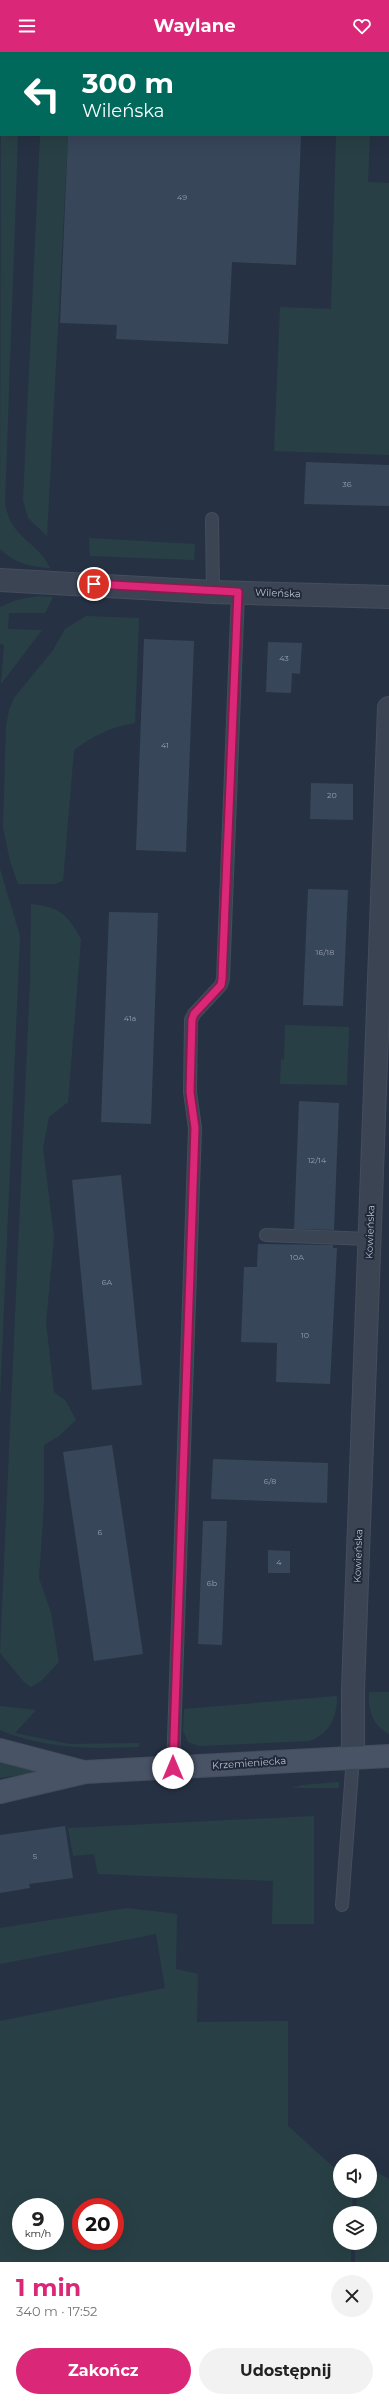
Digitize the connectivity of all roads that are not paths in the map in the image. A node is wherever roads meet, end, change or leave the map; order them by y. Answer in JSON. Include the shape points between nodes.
{"nodes":[{"id":1,"x":212,"y":519,"type":"dead end"},
{"id":2,"x":0,"y":580,"type":"edge"},
{"id":3,"x":212,"y":592,"type":"junction"},
{"id":4,"x":238,"y":592,"type":"junction"},
{"id":5,"x":389,"y":597,"type":"edge"},
{"id":6,"x":389,"y":708,"type":"edge"},
{"id":7,"x":266,"y":1235,"type":"dead end"},
{"id":8,"x":370,"y":1239,"type":"junction"},
{"id":9,"x":0,"y":1750,"type":"edge"},
{"id":10,"x":389,"y":1756,"type":"edge"},
{"id":11,"x":353,"y":1757,"type":"junction"},
{"id":12,"x":173,"y":1768,"type":"junction"},
{"id":13,"x":85,"y":1772,"type":"junction"},
{"id":14,"x":0,"y":1792,"type":"edge"},
{"id":15,"x":342,"y":1905,"type":"dead end"}],
"edges":[{"from":1,"to":3,"type":"lane"},
{"from":2,"to":3,"type":"street","name":"Wileńska"},
{"from":3,"to":4,"type":"street","name":"Wileńska"},
{"from":4,"to":5,"type":"street","name":"Wileńska"},
{"from":4,"to":12,"type":"lane","via":[[222,979],[221,985],[194,1014],[192,1020],[190,1092],[195,1128]]},
{"from":6,"to":8,"type":"street","name":"Kowieńska"},
{"from":7,"to":8,"type":"lane"},
{"from":8,"to":11,"type":"street","name":"Kowieńska","via":[[353,1689]]},
{"from":9,"to":13,"type":"main road","name":"Krzemieniecka"},
{"from":10,"to":11,"type":"main road","name":"Krzemieniecka"},
{"from":11,"to":12,"type":"main road","name":"Krzemieniecka"},
{"from":11,"to":15,"type":"lane"},
{"from":12,"to":13,"type":"main road","name":"Krzemieniecka"},
{"from":13,"to":14,"type":"main road","name":"Krzemieniecka"}]}
